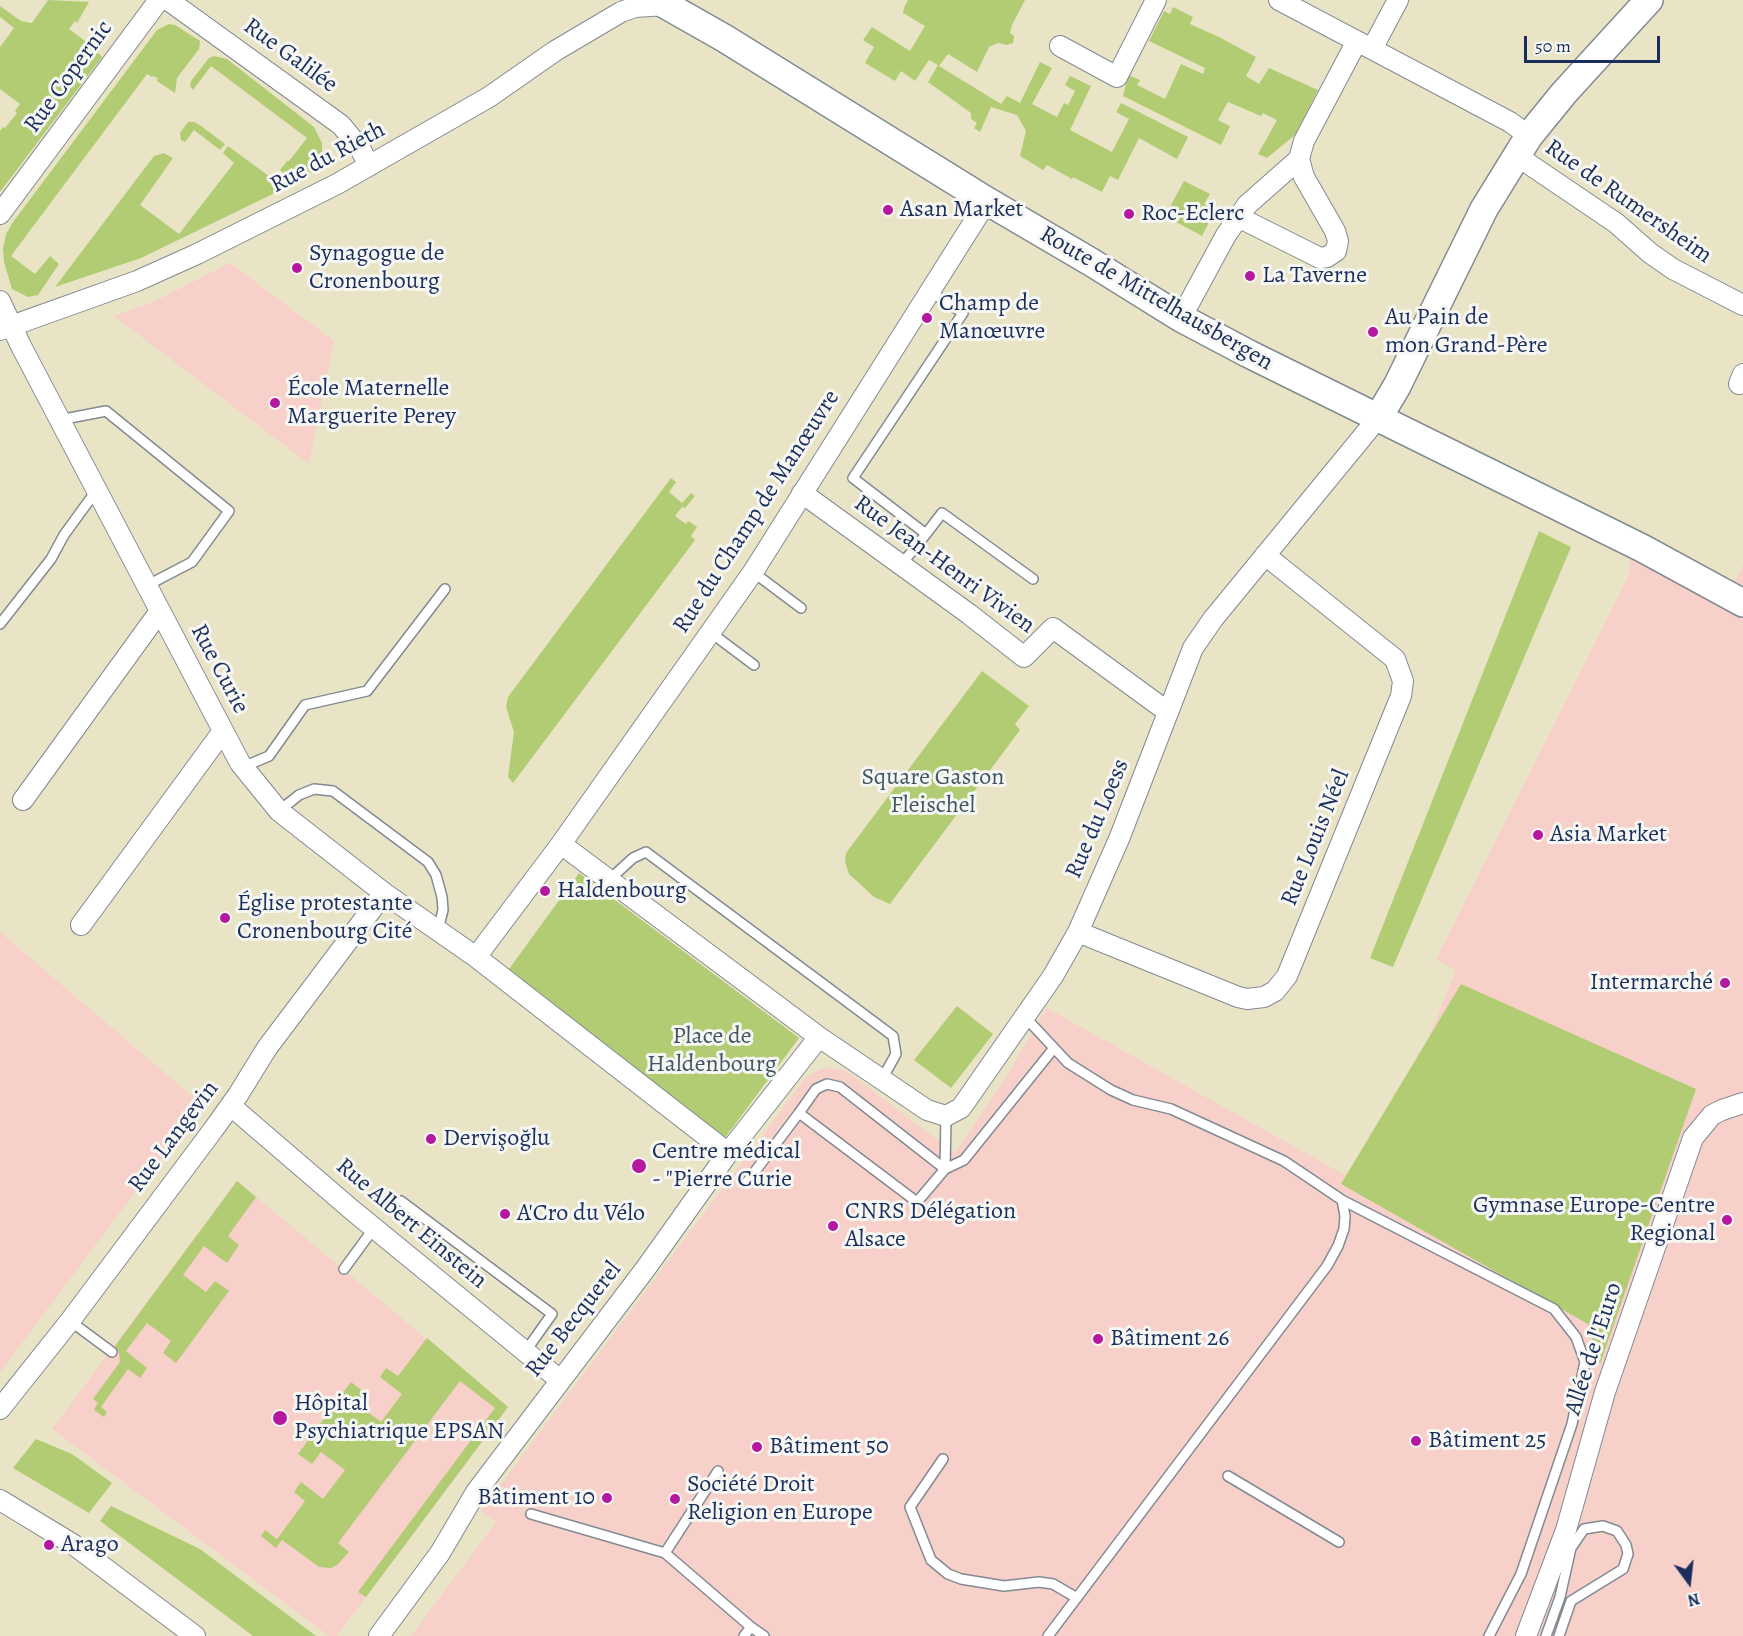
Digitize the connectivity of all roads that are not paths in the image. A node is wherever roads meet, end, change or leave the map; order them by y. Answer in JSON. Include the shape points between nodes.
{"nodes":[{"id":1,"x":159,"y":0,"type":"edge"},
{"id":2,"x":168,"y":0,"type":"edge"},
{"id":3,"x":697,"y":0,"type":"edge"},
{"id":4,"x":1156,"y":0,"type":"edge"},
{"id":5,"x":1279,"y":0,"type":"edge"},
{"id":6,"x":1649,"y":0,"type":"edge"},
{"id":7,"x":1394,"y":1,"type":"edge"},
{"id":8,"x":661,"y":3,"type":"edge"},
{"id":9,"x":1364,"y":45,"type":"junction"},
{"id":10,"x":1060,"y":46,"type":"dead end"},
{"id":11,"x":1523,"y":146,"type":"junction"},
{"id":12,"x":1299,"y":159,"type":"junction"},
{"id":13,"x":369,"y":166,"type":"junction"},
{"id":14,"x":987,"y":201,"type":"junction"},
{"id":15,"x":0,"y":214,"type":"edge"},
{"id":16,"x":1238,"y":217,"type":"junction"},
{"id":17,"x":929,"y":291,"type":"junction"},
{"id":18,"x":0,"y":301,"type":"edge"},
{"id":19,"x":1743,"y":305,"type":"edge"},
{"id":20,"x":1181,"y":318,"type":"junction"},
{"id":21,"x":6,"y":328,"type":"edge"},
{"id":22,"x":1378,"y":418,"type":"junction"},
{"id":23,"x":59,"y":420,"type":"junction"},
{"id":24,"x":96,"y":491,"type":"junction"},
{"id":25,"x":802,"y":493,"type":"junction"},
{"id":26,"x":926,"y":534,"type":"junction"},
{"id":27,"x":1265,"y":555,"type":"junction"},
{"id":28,"x":902,"y":565,"type":"junction"},
{"id":29,"x":753,"y":572,"type":"junction"},
{"id":30,"x":1033,"y":579,"type":"dead end"},
{"id":31,"x":146,"y":586,"type":"junction"},
{"id":32,"x":445,"y":589,"type":"dead end"},
{"id":33,"x":1743,"y":603,"type":"edge"},
{"id":34,"x":801,"y":608,"type":"dead end"},
{"id":35,"x":160,"y":611,"type":"junction"},
{"id":36,"x":0,"y":624,"type":"edge"},
{"id":37,"x":710,"y":632,"type":"junction"},
{"id":38,"x":754,"y":665,"type":"dead end"},
{"id":39,"x":1168,"y":712,"type":"junction"},
{"id":40,"x":223,"y":731,"type":"junction"},
{"id":41,"x":243,"y":767,"type":"junction"},
{"id":42,"x":23,"y":800,"type":"dead end"},
{"id":43,"x":279,"y":811,"type":"junction"},
{"id":44,"x":561,"y":844,"type":"junction"},
{"id":45,"x":609,"y":880,"type":"junction"},
{"id":46,"x":384,"y":893,"type":"junction"},
{"id":47,"x":81,"y":924,"type":"dead end"},
{"id":48,"x":438,"y":930,"type":"junction"},
{"id":49,"x":1078,"y":933,"type":"junction"},
{"id":50,"x":477,"y":957,"type":"junction"},
{"id":51,"x":1025,"y":1017,"type":"junction"},
{"id":52,"x":819,"y":1037,"type":"junction"},
{"id":53,"x":1054,"y":1048,"type":"junction"},
{"id":54,"x":882,"y":1079,"type":"junction"},
{"id":55,"x":1743,"y":1103,"type":"edge"},
{"id":56,"x":231,"y":1106,"type":"junction"},
{"id":57,"x":799,"y":1113,"type":"junction"},
{"id":58,"x":946,"y":1116,"type":"junction"},
{"id":59,"x":728,"y":1154,"type":"junction"},
{"id":60,"x":945,"y":1169,"type":"junction"},
{"id":61,"x":747,"y":1182,"type":"dead end"},
{"id":62,"x":1342,"y":1200,"type":"junction"},
{"id":63,"x":401,"y":1201,"type":"dead end"},
{"id":64,"x":374,"y":1228,"type":"junction"},
{"id":65,"x":344,"y":1269,"type":"dead end"},
{"id":66,"x":70,"y":1321,"type":"junction"},
{"id":67,"x":112,"y":1352,"type":"dead end"},
{"id":68,"x":525,"y":1352,"type":"junction"},
{"id":69,"x":560,"y":1380,"type":"junction"},
{"id":70,"x":0,"y":1408,"type":"edge"},
{"id":71,"x":943,"y":1459,"type":"dead end"},
{"id":72,"x":718,"y":1471,"type":"dead end"},
{"id":73,"x":1228,"y":1476,"type":"dead end"},
{"id":74,"x":0,"y":1500,"type":"edge"},
{"id":75,"x":531,"y":1514,"type":"dead end"},
{"id":76,"x":1339,"y":1542,"type":"dead end"},
{"id":77,"x":665,"y":1553,"type":"junction"},
{"id":78,"x":1077,"y":1598,"type":"junction"},
{"id":79,"x":751,"y":1627,"type":"junction"},
{"id":80,"x":195,"y":1636,"type":"edge"},
{"id":81,"x":379,"y":1636,"type":"edge"},
{"id":82,"x":744,"y":1636,"type":"edge"},
{"id":83,"x":764,"y":1636,"type":"edge"},
{"id":84,"x":1048,"y":1636,"type":"edge"},
{"id":85,"x":1489,"y":1636,"type":"edge"},
{"id":86,"x":1526,"y":1636,"type":"edge"},
{"id":87,"x":1546,"y":1636,"type":"edge"},
{"id":88,"x":1559,"y":1636,"type":"edge"}],
"edges":[{"from":1,"to":15,"type":"street","name":"Rue Copernic"},
{"from":2,"to":13,"type":"street","name":"Rue Galilée","via":[[340,125],[360,148]]},
{"from":3,"to":8,"type":"main road"},
{"from":4,"to":10,"type":"street","via":[[1117,77]]},
{"from":5,"to":9,"type":"street","name":"Rue de Rumersheim"},
{"from":6,"to":11,"type":"main road","via":[[1564,93]]},
{"from":7,"to":9,"type":"street"},
{"from":8,"to":13,"type":"street","name":"Rue du Rieth","via":[[621,12],[489,97]]},
{"from":8,"to":14,"type":"main road","name":"Route de Mittelhausbergen"},
{"from":9,"to":11,"type":"street","name":"Rue de Rumersheim","via":[[1510,122]]},
{"from":9,"to":12,"type":"street","via":[[1304,141]]},
{"from":11,"to":19,"type":"street","name":"Rue de Rumersheim","via":[[1650,254]]},
{"from":11,"to":22,"type":"main road","via":[[1484,209]]},
{"from":12,"to":16,"type":"street"},
{"from":12,"to":16,"type":"street","via":[[1304,177],[1335,231],[1336,251],[1320,258]]},
{"from":13,"to":21,"type":"street","name":"Rue du Rieth","via":[[197,254],[136,281]]},
{"from":14,"to":17,"type":"street","name":"Rue du Champ de Manœuvre"},
{"from":14,"to":20,"type":"main road","name":"Route de Mittelhausbergen"},
{"from":16,"to":20,"type":"street"},
{"from":17,"to":25,"type":"street","name":"Rue du Champ de Manœuvre"},
{"from":17,"to":26,"type":"lane","via":[[963,313],[853,478]]},
{"from":18,"to":21,"type":"street","name":"Rue Curie"},
{"from":20,"to":22,"type":"main road","name":"Route de Mittelhausbergen","via":[[1338,407]]},
{"from":21,"to":23,"type":"street","name":"Rue Curie"},
{"from":22,"to":27,"type":"street","name":"Rue du Loess"},
{"from":22,"to":33,"type":"main road","name":"Route de Mittelhausbergen","via":[[1642,548]]},
{"from":23,"to":24,"type":"street","name":"Rue Curie"},
{"from":23,"to":31,"type":"lane","via":[[106,411],[229,511],[192,562]]},
{"from":24,"to":31,"type":"street","name":"Rue Curie"},
{"from":24,"to":36,"type":"lane","via":[[51,559]]},
{"from":25,"to":28,"type":"street","name":"Rue Jean-Henri Vivien"},
{"from":25,"to":29,"type":"street","name":"Rue du Champ de Manœuvre"},
{"from":26,"to":28,"type":"lane"},
{"from":26,"to":30,"type":"lane","via":[[942,513]]},
{"from":27,"to":39,"type":"street","name":"Rue du Loess","via":[[1194,648]]},
{"from":27,"to":49,"type":"street","name":"Rue Louis Néel","via":[[1395,659],[1403,681],[1401,696],[1287,976],[1275,991],[1247,999]]},
{"from":28,"to":39,"type":"street","name":"Rue Jean-Henri Vivien","via":[[1024,657],[1053,628]]},
{"from":29,"to":34,"type":"lane"},
{"from":29,"to":37,"type":"street","name":"Rue du Champ de Manœuvre"},
{"from":31,"to":35,"type":"street","name":"Rue Curie"},
{"from":32,"to":41,"type":"lane","via":[[367,691],[305,705],[269,756]]},
{"from":35,"to":40,"type":"street","name":"Rue Curie"},
{"from":35,"to":42,"type":"street"},
{"from":37,"to":38,"type":"lane"},
{"from":37,"to":44,"type":"street","name":"Rue du Champ de Manœuvre"},
{"from":39,"to":49,"type":"street","name":"Rue du Loess"},
{"from":40,"to":41,"type":"street","name":"Rue Curie"},
{"from":40,"to":47,"type":"street"},
{"from":41,"to":43,"type":"street","name":"Rue Curie"},
{"from":43,"to":46,"type":"street","name":"Rue Curie"},
{"from":43,"to":48,"type":"lane","via":[[314,789],[333,791],[428,862],[442,897]]},
{"from":44,"to":45,"type":"street"},
{"from":44,"to":50,"type":"street"},
{"from":45,"to":52,"type":"street"},
{"from":45,"to":54,"type":"lane","via":[[633,858],[646,852],[893,1036],[896,1054]]},
{"from":46,"to":48,"type":"street","name":"Rue Curie"},
{"from":46,"to":56,"type":"street","name":"Rue Langevin","via":[[267,1048]]},
{"from":48,"to":50,"type":"street","name":"Rue Curie"},
{"from":49,"to":51,"type":"street","name":"Rue du Loess"},
{"from":50,"to":59,"type":"street"},
{"from":51,"to":53,"type":"lane"},
{"from":51,"to":58,"type":"street","name":"Rue du Loess","via":[[961,1108]]},
{"from":52,"to":54,"type":"street"},
{"from":52,"to":59,"type":"street"},
{"from":53,"to":60,"type":"lane","via":[[964,1160]]},
{"from":53,"to":62,"type":"lane","via":[[1068,1063],[1111,1090],[1171,1109],[1284,1161]]},
{"from":54,"to":58,"type":"street","via":[[927,1110]]},
{"from":55,"to":86,"type":"street","name":"Allée de l'Euro","via":[[1712,1115],[1693,1138],[1605,1392],[1566,1530]]},
{"from":56,"to":64,"type":"street","name":"Rue Albert Einstein"},
{"from":56,"to":66,"type":"street","name":"Rue Langevin"},
{"from":57,"to":60,"type":"lane","via":[[816,1089],[827,1084],[840,1087]]},
{"from":57,"to":60,"type":"lane","via":[[917,1202]]},
{"from":57,"to":61,"type":"lane"},
{"from":58,"to":60,"type":"lane"},
{"from":59,"to":69,"type":"street","name":"Rue Becquerel"},
{"from":62,"to":78,"type":"lane","via":[[1344,1229],[1327,1266]]},
{"from":62,"to":85,"type":"lane","via":[[1554,1309],[1576,1337],[1585,1362],[1572,1424],[1521,1574]]},
{"from":63,"to":68,"type":"lane","via":[[552,1314]]},
{"from":64,"to":65,"type":"lane"},
{"from":64,"to":68,"type":"street","name":"Rue Albert Einstein"},
{"from":66,"to":67,"type":"lane"},
{"from":66,"to":70,"type":"street","name":"Rue Langevin"},
{"from":68,"to":69,"type":"street","name":"Rue Albert Einstein"},
{"from":69,"to":81,"type":"street","name":"Rue Becquerel","via":[[476,1492],[440,1553]]},
{"from":71,"to":78,"type":"lane","via":[[910,1507],[931,1560],[961,1579],[1004,1586],[1053,1584]]},
{"from":72,"to":77,"type":"lane"},
{"from":73,"to":76,"type":"lane"},
{"from":74,"to":80,"type":"street","via":[[74,1545]]},
{"from":75,"to":77,"type":"lane"},
{"from":77,"to":79,"type":"lane"},
{"from":78,"to":84,"type":"lane"},
{"from":79,"to":82,"type":"lane"},
{"from":79,"to":83,"type":"lane"},
{"from":87,"to":88,"type":"lane","via":[[1571,1548],[1584,1529],[1603,1526],[1617,1531],[1628,1554],[1623,1569],[1571,1601]]}]}
